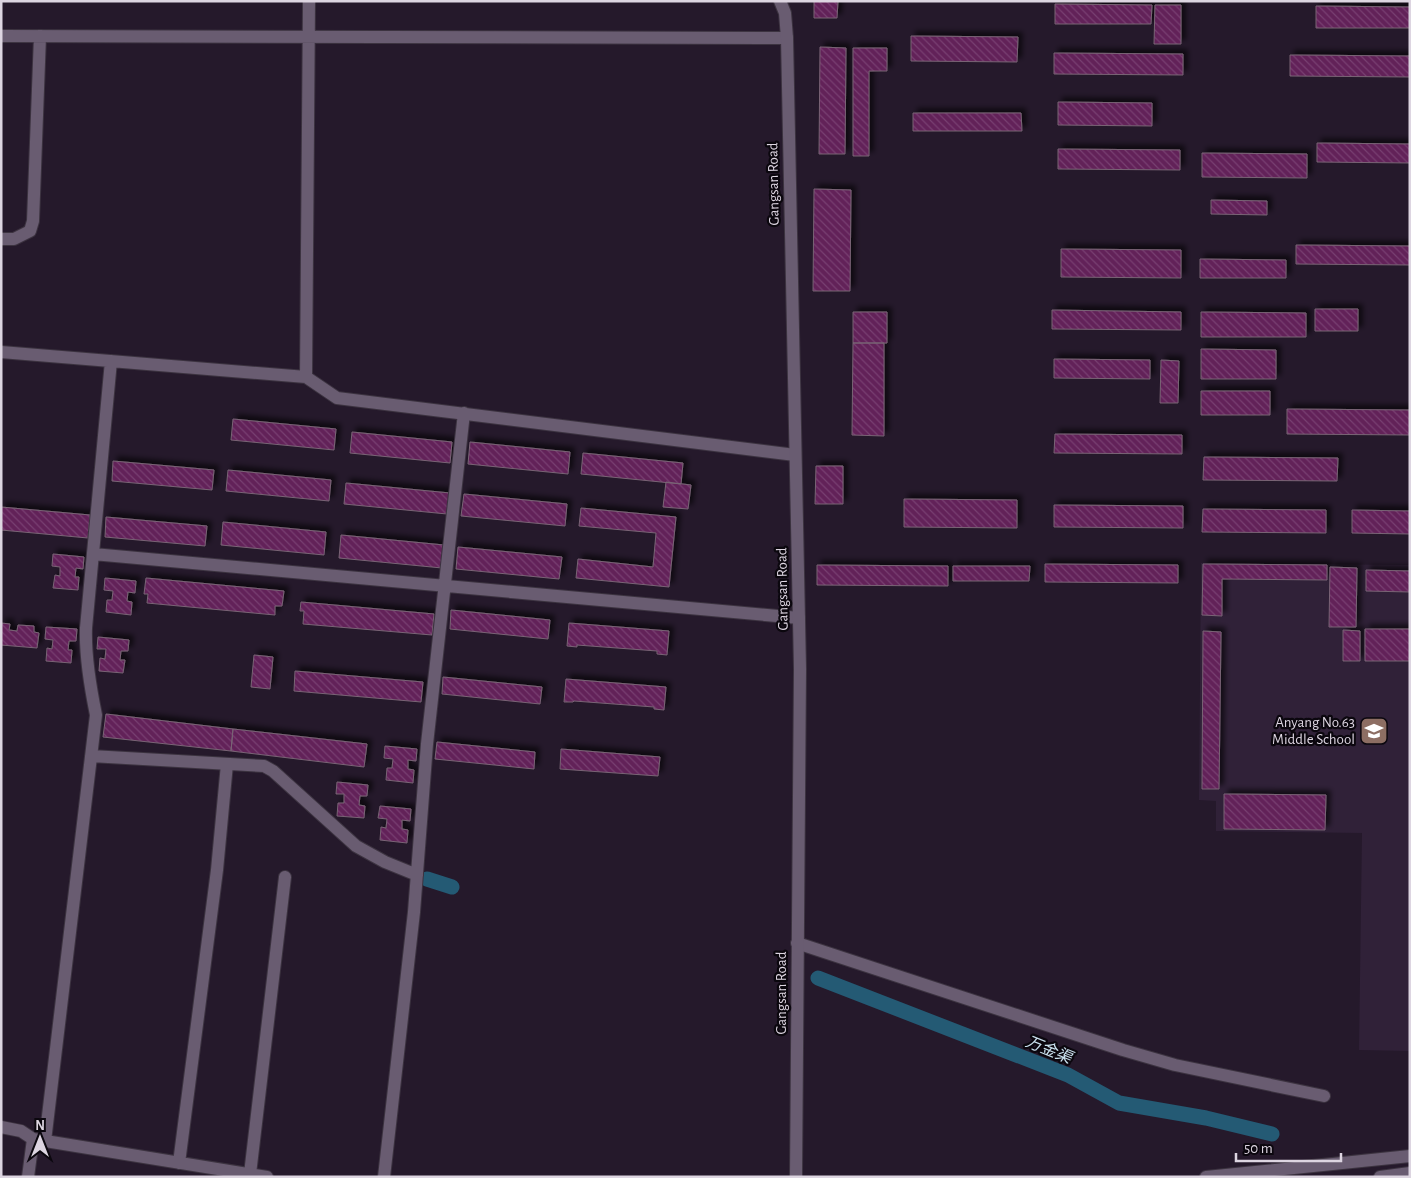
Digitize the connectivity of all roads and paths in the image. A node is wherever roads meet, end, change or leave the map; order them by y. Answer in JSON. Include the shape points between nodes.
{"nodes":[{"id":1,"x":309,"y":1,"type":"edge"},
{"id":2,"x":780,"y":1,"type":"edge"},
{"id":3,"x":1,"y":36,"type":"edge"},
{"id":4,"x":40,"y":36,"type":"junction"},
{"id":5,"x":308,"y":36,"type":"junction"},
{"id":6,"x":787,"y":38,"type":"junction"},
{"id":7,"x":1,"y":239,"type":"edge"},
{"id":8,"x":1,"y":352,"type":"edge"},
{"id":9,"x":110,"y":361,"type":"junction"},
{"id":10,"x":306,"y":377,"type":"junction"},
{"id":11,"x":464,"y":414,"type":"junction"},
{"id":12,"x":795,"y":454,"type":"junction"},
{"id":13,"x":93,"y":554,"type":"junction"},
{"id":14,"x":444,"y":586,"type":"junction"},
{"id":15,"x":799,"y":618,"type":"junction"},
{"id":16,"x":91,"y":756,"type":"junction"},
{"id":17,"x":227,"y":764,"type":"junction"},
{"id":18,"x":417,"y":875,"type":"junction"},
{"id":19,"x":286,"y":877,"type":"dead end"},
{"id":20,"x":797,"y":943,"type":"junction"},
{"id":21,"x":1324,"y":1096,"type":"dead end"},
{"id":22,"x":1,"y":1127,"type":"edge"},
{"id":23,"x":39,"y":1140,"type":"junction"},
{"id":24,"x":1410,"y":1156,"type":"edge"},
{"id":25,"x":179,"y":1163,"type":"junction"},
{"id":26,"x":1410,"y":1173,"type":"edge"},
{"id":27,"x":250,"y":1174,"type":"junction"},
{"id":28,"x":28,"y":1177,"type":"edge"},
{"id":29,"x":266,"y":1177,"type":"edge"},
{"id":30,"x":384,"y":1177,"type":"edge"},
{"id":31,"x":796,"y":1177,"type":"edge"},
{"id":32,"x":1206,"y":1177,"type":"edge"},
{"id":33,"x":1380,"y":1177,"type":"edge"}],
"edges":[{"from":1,"to":5,"type":"street"},
{"from":2,"to":6,"type":"street","name":"Gangsan Road"},
{"from":3,"to":4,"type":"street"},
{"from":4,"to":5,"type":"street"},
{"from":4,"to":7,"type":"street","via":[[33,221],[30,231],[20,237]]},
{"from":5,"to":6,"type":"street"},
{"from":5,"to":10,"type":"street"},
{"from":6,"to":12,"type":"street","name":"Gangsan Road"},
{"from":8,"to":9,"type":"street"},
{"from":9,"to":10,"type":"street"},
{"from":9,"to":13,"type":"street"},
{"from":10,"to":11,"type":"street","via":[[337,398]]},
{"from":11,"to":12,"type":"street"},
{"from":11,"to":14,"type":"street"},
{"from":12,"to":15,"type":"street","name":"Gangsan Road"},
{"from":13,"to":14,"type":"street"},
{"from":13,"to":16,"type":"street","via":[[85,646],[96,715]]},
{"from":14,"to":15,"type":"street"},
{"from":14,"to":18,"type":"street"},
{"from":15,"to":20,"type":"street","name":"Gangsan Road"},
{"from":16,"to":17,"type":"street"},
{"from":16,"to":23,"type":"street"},
{"from":17,"to":18,"type":"street","via":[[264,766],[273,771],[356,846]]},
{"from":17,"to":25,"type":"street","via":[[217,870]]},
{"from":18,"to":30,"type":"street"},
{"from":19,"to":27,"type":"street"},
{"from":20,"to":21,"type":"street","via":[[1123,1050],[1175,1065]]},
{"from":20,"to":31,"type":"street","name":"Gangsan Road"},
{"from":22,"to":23,"type":"street","via":[[21,1131]]},
{"from":23,"to":25,"type":"street"},
{"from":23,"to":28,"type":"street"},
{"from":24,"to":32,"type":"street"},
{"from":25,"to":27,"type":"street"},
{"from":26,"to":33,"type":"street"},
{"from":27,"to":29,"type":"street"}]}
